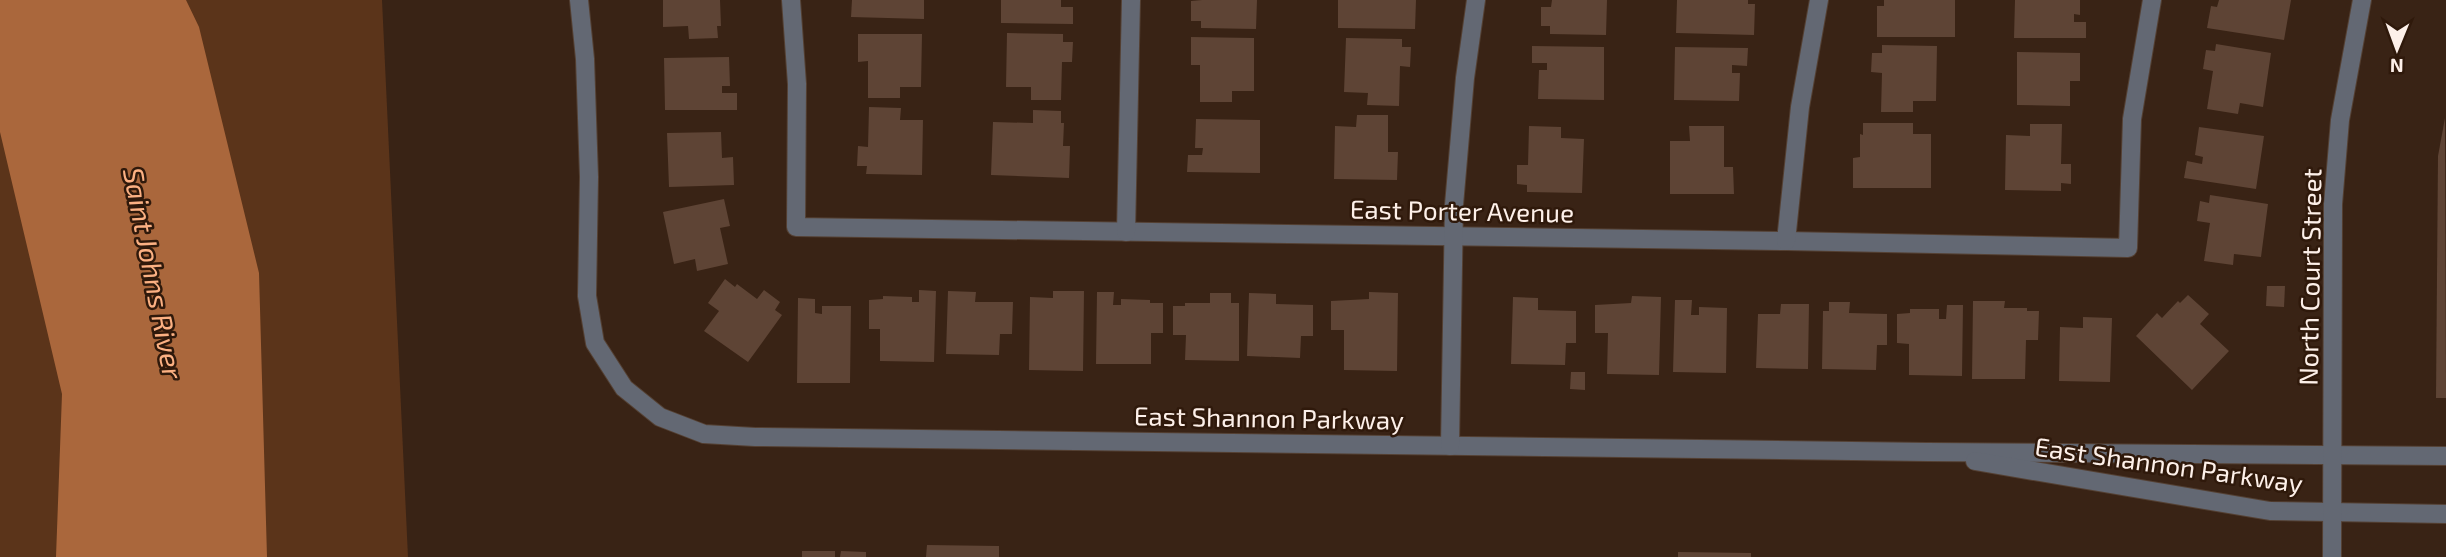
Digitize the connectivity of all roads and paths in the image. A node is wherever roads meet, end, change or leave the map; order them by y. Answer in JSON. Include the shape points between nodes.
{"nodes":[{"id":1,"x":579,"y":0,"type":"edge"},
{"id":2,"x":791,"y":0,"type":"edge"},
{"id":3,"x":1131,"y":0,"type":"edge"},
{"id":4,"x":1476,"y":0,"type":"edge"},
{"id":5,"x":1819,"y":0,"type":"edge"},
{"id":6,"x":2152,"y":0,"type":"edge"},
{"id":7,"x":2362,"y":0,"type":"edge"},
{"id":8,"x":1126,"y":232,"type":"junction"},
{"id":9,"x":1453,"y":236,"type":"junction"},
{"id":10,"x":1786,"y":241,"type":"junction"},
{"id":11,"x":1450,"y":446,"type":"junction"},
{"id":12,"x":1927,"y":453,"type":"junction"},
{"id":13,"x":2333,"y":454,"type":"junction"},
{"id":14,"x":2446,"y":456,"type":"edge"},
{"id":15,"x":2333,"y":512,"type":"junction"},
{"id":16,"x":2446,"y":514,"type":"edge"},
{"id":17,"x":2332,"y":557,"type":"edge"}],
"edges":[{"from":1,"to":11,"type":"street","name":"East Shannon Parkway","via":[[586,59],[587,296],[595,343],[624,388],[660,417],[704,434],[755,437]]},
{"from":2,"to":8,"type":"street","name":"East Porter Avenue","via":[[797,84],[796,227]]},
{"from":3,"to":8,"type":"street"},
{"from":4,"to":9,"type":"street"},
{"from":5,"to":10,"type":"street","via":[[1800,107]]},
{"from":6,"to":10,"type":"street","name":"East Porter Avenue","via":[[2132,119],[2128,248]]},
{"from":7,"to":13,"type":"street","name":"North Court Street","via":[[2340,120],[2333,204]]},
{"from":8,"to":9,"type":"street","name":"East Porter Avenue"},
{"from":9,"to":10,"type":"street","name":"East Porter Avenue"},
{"from":9,"to":11,"type":"street"},
{"from":11,"to":12,"type":"street","name":"East Shannon Parkway"},
{"from":12,"to":13,"type":"street","name":"East Shannon Parkway"},
{"from":12,"to":15,"type":"street","name":"East Shannon Parkway","via":[[2270,511]]},
{"from":13,"to":14,"type":"street","name":"East Shannon Parkway"},
{"from":13,"to":15,"type":"street","name":"North Court Street"},
{"from":15,"to":16,"type":"street","name":"East Shannon Parkway"},
{"from":15,"to":17,"type":"street","name":"North Court Street"}]}
